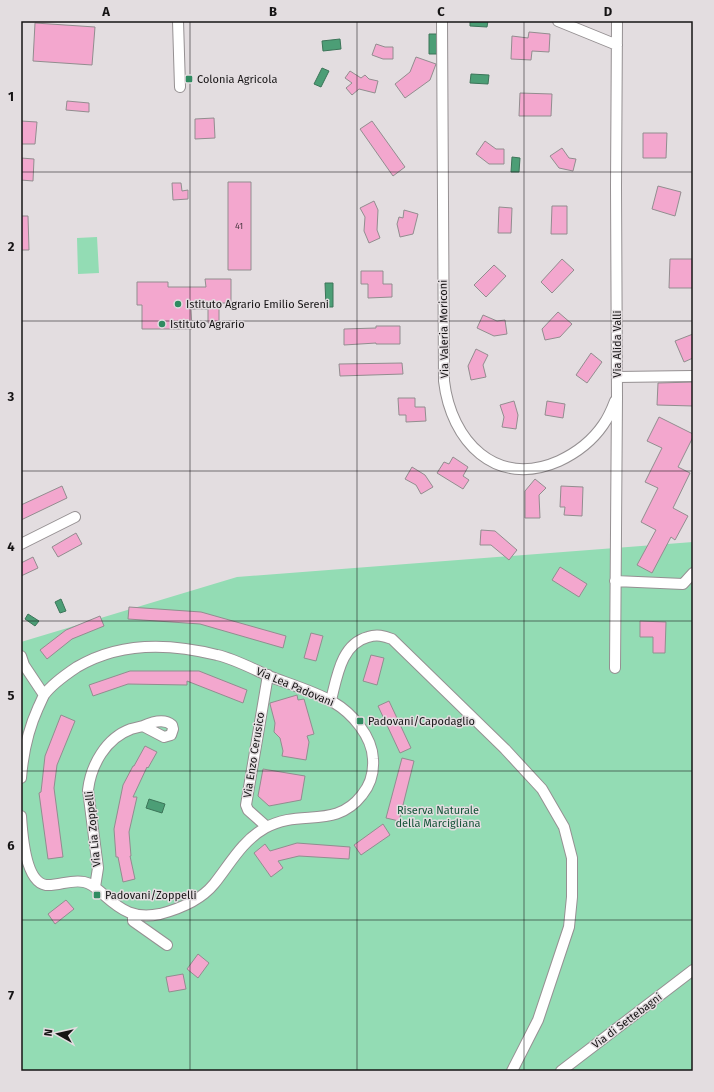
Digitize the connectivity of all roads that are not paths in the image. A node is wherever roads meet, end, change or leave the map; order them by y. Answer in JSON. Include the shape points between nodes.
{"nodes":[{"id":1,"x":178,"y":21,"type":"edge"},
{"id":2,"x":442,"y":21,"type":"edge"},
{"id":3,"x":558,"y":21,"type":"edge"},
{"id":4,"x":617,"y":21,"type":"edge"},
{"id":5,"x":617,"y":46,"type":"junction"},
{"id":6,"x":180,"y":87,"type":"dead end"},
{"id":7,"x":693,"y":376,"type":"edge"},
{"id":8,"x":617,"y":377,"type":"junction"},
{"id":9,"x":617,"y":397,"type":"junction"},
{"id":10,"x":75,"y":517,"type":"dead end"},
{"id":11,"x":21,"y":544,"type":"edge"},
{"id":12,"x":693,"y":573,"type":"edge"},
{"id":13,"x":615,"y":581,"type":"junction"},
{"id":14,"x":21,"y":656,"type":"edge"},
{"id":15,"x":615,"y":668,"type":"dead end"},
{"id":16,"x":268,"y":675,"type":"junction"},
{"id":17,"x":44,"y":695,"type":"junction"},
{"id":18,"x":331,"y":700,"type":"junction"},
{"id":19,"x":143,"y":726,"type":"dead end"},
{"id":20,"x":21,"y":778,"type":"edge"},
{"id":21,"x":21,"y":816,"type":"edge"},
{"id":22,"x":267,"y":827,"type":"junction"},
{"id":23,"x":95,"y":887,"type":"junction"},
{"id":24,"x":133,"y":914,"type":"junction"},
{"id":25,"x":167,"y":945,"type":"dead end"},
{"id":26,"x":693,"y":970,"type":"edge"},
{"id":27,"x":512,"y":1071,"type":"edge"},
{"id":28,"x":561,"y":1071,"type":"edge"}],
"edges":[{"from":1,"to":6,"type":"street"},
{"from":2,"to":9,"type":"street","name":"Via Valeria Moriconi","via":[[444,381],[448,403],[455,420],[465,438],[487,459],[508,468],[533,468],[566,458],[585,444],[603,425]]},
{"from":3,"to":5,"type":"street"},
{"from":4,"to":5,"type":"street","name":"Via Alida Valli"},
{"from":5,"to":8,"type":"street","name":"Via Alida Valli"},
{"from":7,"to":8,"type":"street"},
{"from":8,"to":9,"type":"street","name":"Via Alida Valli"},
{"from":9,"to":13,"type":"street","name":"Via Alida Valli"},
{"from":10,"to":11,"type":"street"},
{"from":12,"to":13,"type":"street","via":[[683,584]]},
{"from":13,"to":15,"type":"street","name":"Via Alida Valli"},
{"from":14,"to":17,"type":"street"},
{"from":16,"to":17,"type":"street","name":"Via Lea Padovani","via":[[219,655],[181,648],[138,647],[116,650],[90,659],[64,676]]},
{"from":16,"to":18,"type":"street","name":"Via Lea Padovani"},
{"from":16,"to":22,"type":"street","name":"Via Enzo Cerusico","via":[[246,805],[248,810]]},
{"from":17,"to":20,"type":"street","name":"Via Lea Padovani","via":[[26,740]]},
{"from":18,"to":22,"type":"street","name":"Via Lea Padovani","via":[[355,721],[370,744],[374,762],[369,786],[358,800],[339,814],[290,819]]},
{"from":18,"to":27,"type":"street","via":[[342,660],[355,643],[366,637],[380,635],[392,639],[514,759],[542,790],[564,827],[572,858],[569,927],[538,1020]]},
{"from":19,"to":23,"type":"street","name":"Via Lia Zoppelli","via":[[130,729],[113,740],[97,760],[89,778],[88,790],[98,868]]},
{"from":21,"to":23,"type":"street","name":"Via Lea Padovani","via":[[28,863],[38,881],[44,885],[80,881]]},
{"from":22,"to":24,"type":"street","name":"Via Lea Padovani","via":[[243,846],[214,885],[197,899],[159,914]]},
{"from":23,"to":24,"type":"street","name":"Via Lea Padovani"},
{"from":24,"to":25,"type":"street","via":[[133,921]]},
{"from":26,"to":28,"type":"street","name":"Via di Settebagni"}]}
